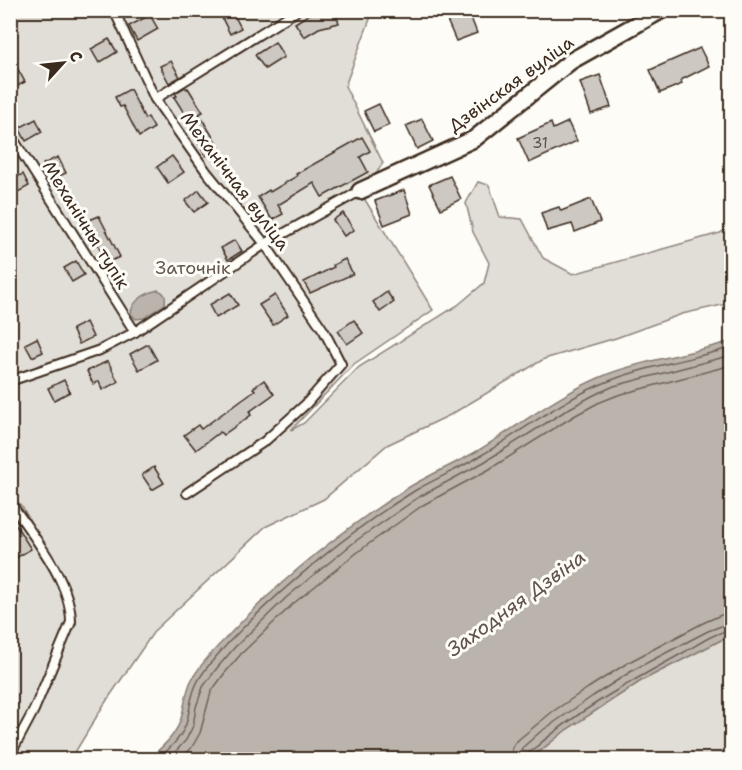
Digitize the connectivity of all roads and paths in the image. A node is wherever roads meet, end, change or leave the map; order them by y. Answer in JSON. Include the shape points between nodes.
{"nodes":[{"id":1,"x":114,"y":10,"type":"edge"},
{"id":2,"x":662,"y":10,"type":"edge"},
{"id":3,"x":295,"y":12,"type":"edge"},
{"id":4,"x":155,"y":99,"type":"junction"},
{"id":5,"x":10,"y":134,"type":"edge"},
{"id":6,"x":360,"y":191,"type":"joint"},
{"id":7,"x":265,"y":244,"type":"junction"},
{"id":8,"x":135,"y":332,"type":"junction"},
{"id":9,"x":10,"y":381,"type":"edge"},
{"id":10,"x":188,"y":493,"type":"dead end"},
{"id":11,"x":10,"y":502,"type":"edge"},
{"id":12,"x":10,"y":755,"type":"edge"}],
"edges":[{"from":1,"to":4,"type":"lane","name":"Механічная вуліца"},
{"from":2,"to":6,"type":"street","name":"Дзвінская вуліца","via":[[571,61],[474,139]]},
{"from":3,"to":4,"type":"lane"},
{"from":4,"to":7,"type":"lane","name":"Механічная вуліца"},
{"from":5,"to":8,"type":"lane","name":"Механічны тупік"},
{"from":6,"to":7,"type":"lane"},
{"from":7,"to":8,"type":"lane"},
{"from":7,"to":10,"type":"lane","name":"Механічная вуліца","via":[[324,331],[341,364],[306,404],[265,441]]},
{"from":8,"to":9,"type":"lane","via":[[100,350]]},
{"from":11,"to":12,"type":"lane","via":[[55,570],[71,608],[71,622],[34,710]]}]}
